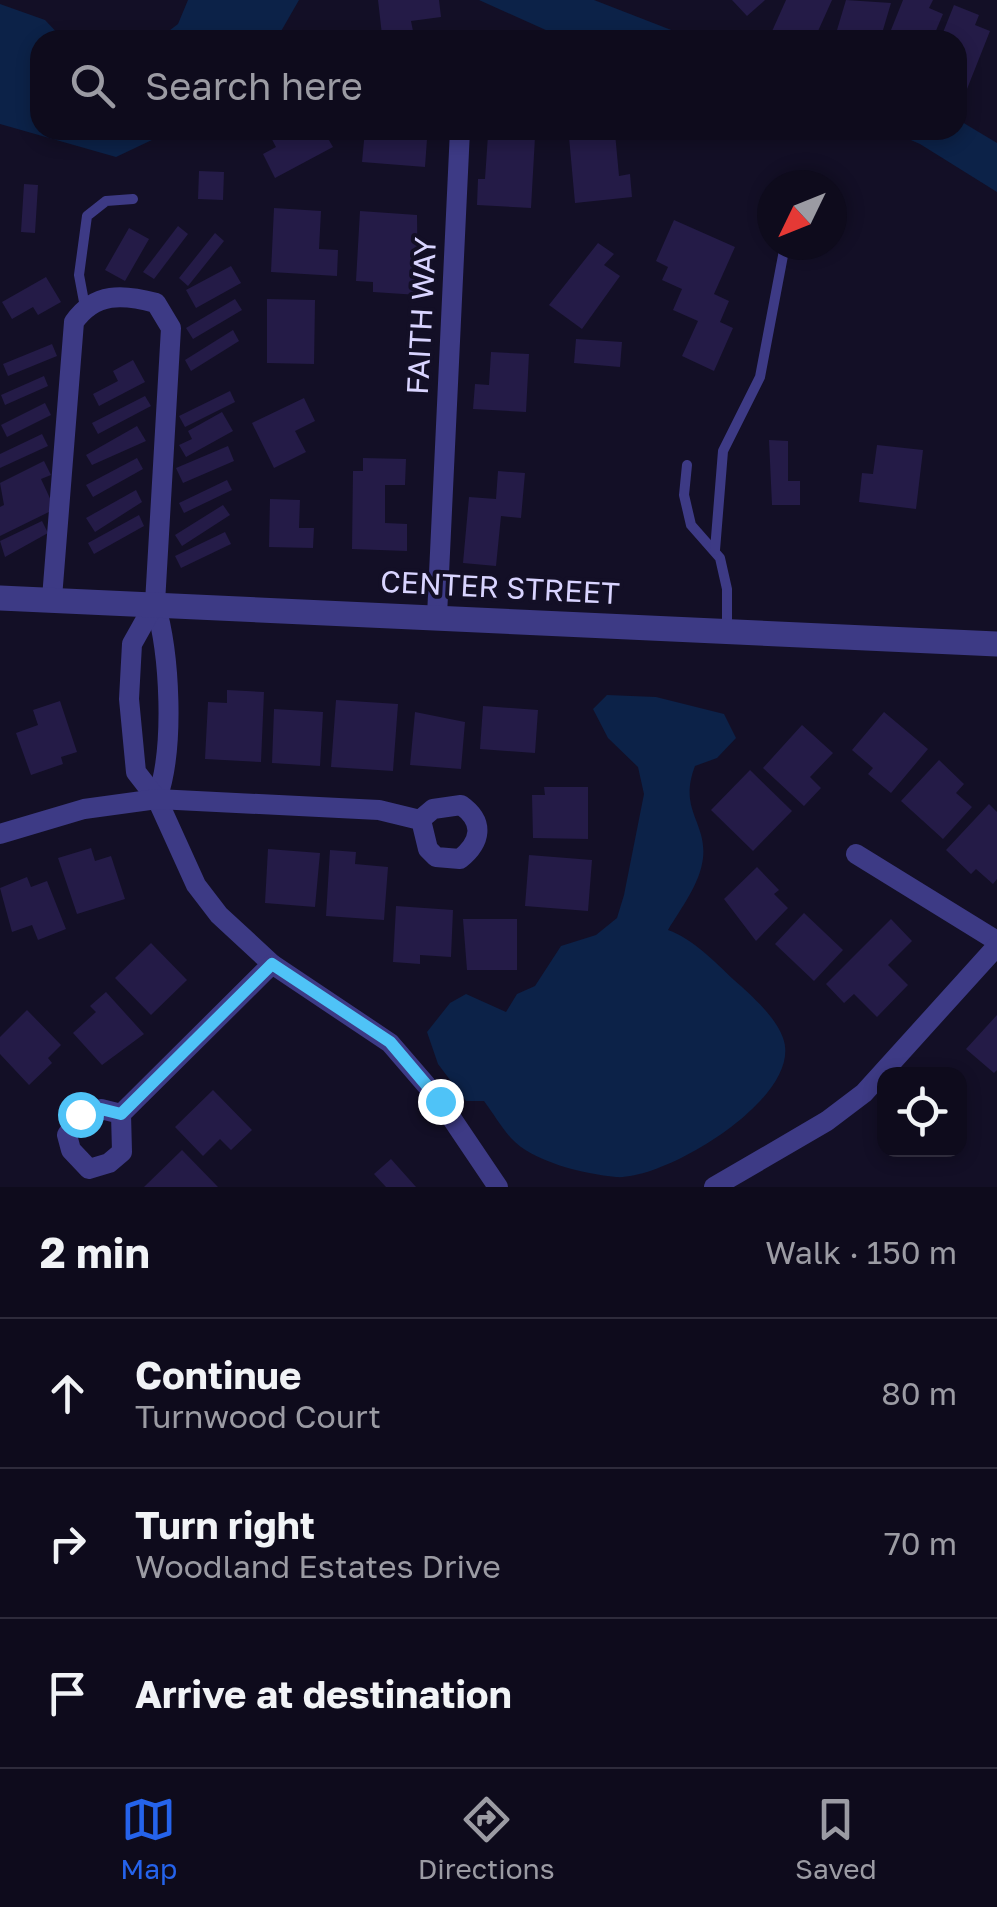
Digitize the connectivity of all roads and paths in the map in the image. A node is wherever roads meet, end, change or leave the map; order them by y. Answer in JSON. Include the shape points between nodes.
{"nodes":[{"id":1,"x":460,"y":140,"type":"edge"},
{"id":2,"x":133,"y":199,"type":"dead end"},
{"id":3,"x":782,"y":260,"type":"edge"},
{"id":4,"x":85,"y":307,"type":"junction"},
{"id":5,"x":687,"y":465,"type":"dead end"},
{"id":6,"x":715,"y":550,"type":"junction"},
{"id":7,"x":0,"y":598,"type":"edge"},
{"id":8,"x":52,"y":598,"type":"junction"},
{"id":9,"x":155,"y":602,"type":"junction"},
{"id":10,"x":437,"y":616,"type":"junction"},
{"id":11,"x":727,"y":631,"type":"junction"},
{"id":12,"x":997,"y":644,"type":"edge"},
{"id":13,"x":157,"y":799,"type":"junction"},
{"id":14,"x":420,"y":820,"type":"dead end"},
{"id":15,"x":0,"y":834,"type":"edge"},
{"id":16,"x":856,"y":854,"type":"dead end"},
{"id":17,"x":997,"y":943,"type":"edge"},
{"id":18,"x":272,"y":964,"type":"junction"},
{"id":19,"x":121,"y":1114,"type":"dead end"},
{"id":20,"x":498,"y":1187,"type":"edge"},
{"id":21,"x":714,"y":1187,"type":"edge"}],
"edges":[{"from":1,"to":10,"type":"street","name":"FAITH WAY"},
{"from":2,"to":4,"type":"lane","via":[[106,201],[87,216],[79,275]]},
{"from":3,"to":6,"type":"lane","via":[[760,377],[724,451]]},
{"from":4,"to":8,"type":"street","via":[[74,322]]},
{"from":4,"to":9,"type":"street","via":[[128,296],[156,303],[171,328]]},
{"from":5,"to":6,"type":"lane","via":[[691,525]]},
{"from":6,"to":11,"type":"lane","via":[[727,589]]},
{"from":7,"to":8,"type":"street","name":"CENTER STREET"},
{"from":8,"to":9,"type":"street","name":"CENTER STREET"},
{"from":9,"to":10,"type":"street","name":"CENTER STREET"},
{"from":9,"to":13,"type":"street","via":[[166,638],[166,775]]},
{"from":9,"to":13,"type":"street","via":[[132,644],[130,699],[136,772]]},
{"from":10,"to":11,"type":"street","name":"CENTER STREET"},
{"from":11,"to":12,"type":"street","name":"CENTER STREET"},
{"from":13,"to":14,"type":"street","via":[[379,810]]},
{"from":13,"to":15,"type":"street","via":[[84,809]]},
{"from":13,"to":18,"type":"street","via":[[196,885]]},
{"from":16,"to":17,"type":"street"},
{"from":17,"to":21,"type":"street","via":[[864,1093]]},
{"from":18,"to":19,"type":"street"},
{"from":18,"to":20,"type":"street","via":[[390,1042]]}]}
